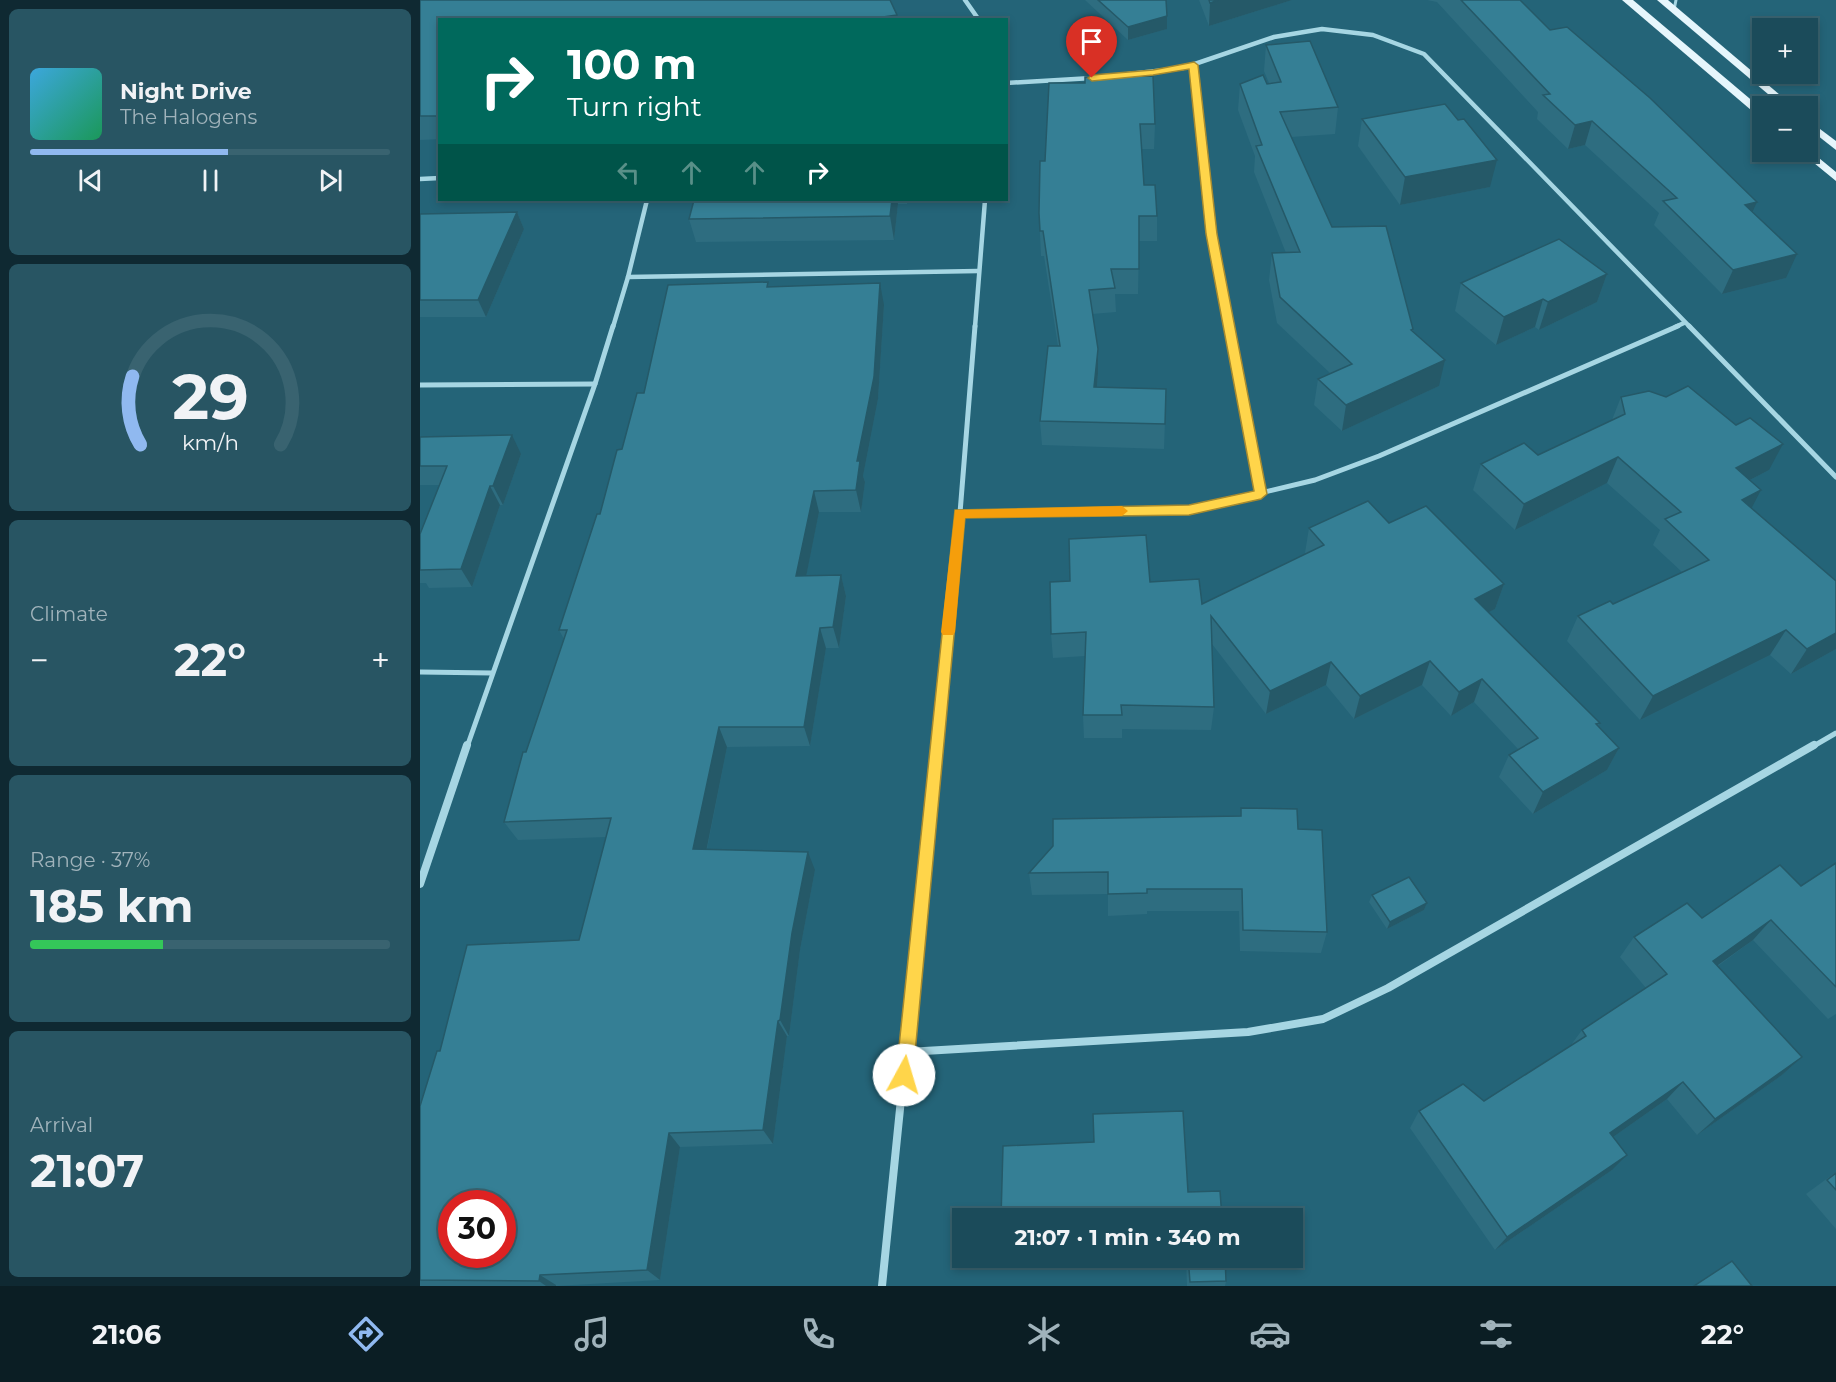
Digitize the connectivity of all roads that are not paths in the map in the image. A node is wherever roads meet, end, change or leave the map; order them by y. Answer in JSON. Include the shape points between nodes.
{"nodes":[{"id":1,"x":965,"y":0,"type":"edge"},
{"id":2,"x":1627,"y":0,"type":"edge"},
{"id":3,"x":1662,"y":0,"type":"edge"},
{"id":4,"x":1675,"y":5,"type":"edge"},
{"id":5,"x":978,"y":18,"type":"edge"},
{"id":6,"x":1194,"y":65,"type":"junction"},
{"id":7,"x":1008,"y":83,"type":"edge"},
{"id":8,"x":1777,"y":96,"type":"edge"},
{"id":9,"x":1752,"y":106,"type":"edge"},
{"id":10,"x":1818,"y":132,"type":"edge"},
{"id":11,"x":1836,"y":147,"type":"edge"},
{"id":12,"x":1818,"y":162,"type":"edge"},
{"id":13,"x":420,"y":178,"type":"edge"},
{"id":14,"x":438,"y":178,"type":"edge"},
{"id":15,"x":1836,"y":178,"type":"edge"},
{"id":16,"x":647,"y":201,"type":"edge"},
{"id":17,"x":985,"y":201,"type":"edge"},
{"id":18,"x":978,"y":271,"type":"junction"},
{"id":19,"x":628,"y":277,"type":"junction"},
{"id":20,"x":1684,"y":323,"type":"junction"},
{"id":21,"x":595,"y":384,"type":"junction"},
{"id":22,"x":420,"y":385,"type":"edge"},
{"id":23,"x":1836,"y":477,"type":"edge"},
{"id":24,"x":1261,"y":494,"type":"junction"},
{"id":25,"x":960,"y":513,"type":"junction"},
{"id":26,"x":420,"y":672,"type":"edge"},
{"id":27,"x":492,"y":673,"type":"junction"},
{"id":28,"x":1836,"y":733,"type":"edge"},
{"id":29,"x":420,"y":884,"type":"edge"},
{"id":30,"x":907,"y":1052,"type":"junction"},
{"id":31,"x":882,"y":1286,"type":"edge"}],
"edges":[{"from":1,"to":5,"type":"street"},
{"from":2,"to":9,"type":"main road"},
{"from":3,"to":4,"type":"main road"},
{"from":4,"to":8,"type":"main road"},
{"from":6,"to":7,"type":"street","via":[[1153,72]]},
{"from":6,"to":20,"type":"street","via":[[1287,34],[1335,28],[1388,38],[1424,54]]},
{"from":6,"to":24,"type":"street","via":[[1212,234]]},
{"from":10,"to":11,"type":"main road"},
{"from":12,"to":15,"type":"main road"},
{"from":13,"to":14,"type":"street"},
{"from":16,"to":19,"type":"street"},
{"from":17,"to":18,"type":"street"},
{"from":18,"to":19,"type":"street"},
{"from":18,"to":25,"type":"street"},
{"from":19,"to":21,"type":"street"},
{"from":20,"to":23,"type":"street"},
{"from":20,"to":24,"type":"street","via":[[1379,456],[1315,480]]},
{"from":21,"to":22,"type":"street"},
{"from":21,"to":27,"type":"street"},
{"from":24,"to":25,"type":"street","via":[[1189,510]]},
{"from":25,"to":30,"type":"street"},
{"from":26,"to":27,"type":"street"},
{"from":27,"to":29,"type":"street"},
{"from":28,"to":30,"type":"street","via":[[1388,988],[1323,1019],[1248,1032]]},
{"from":30,"to":31,"type":"street"}]}
